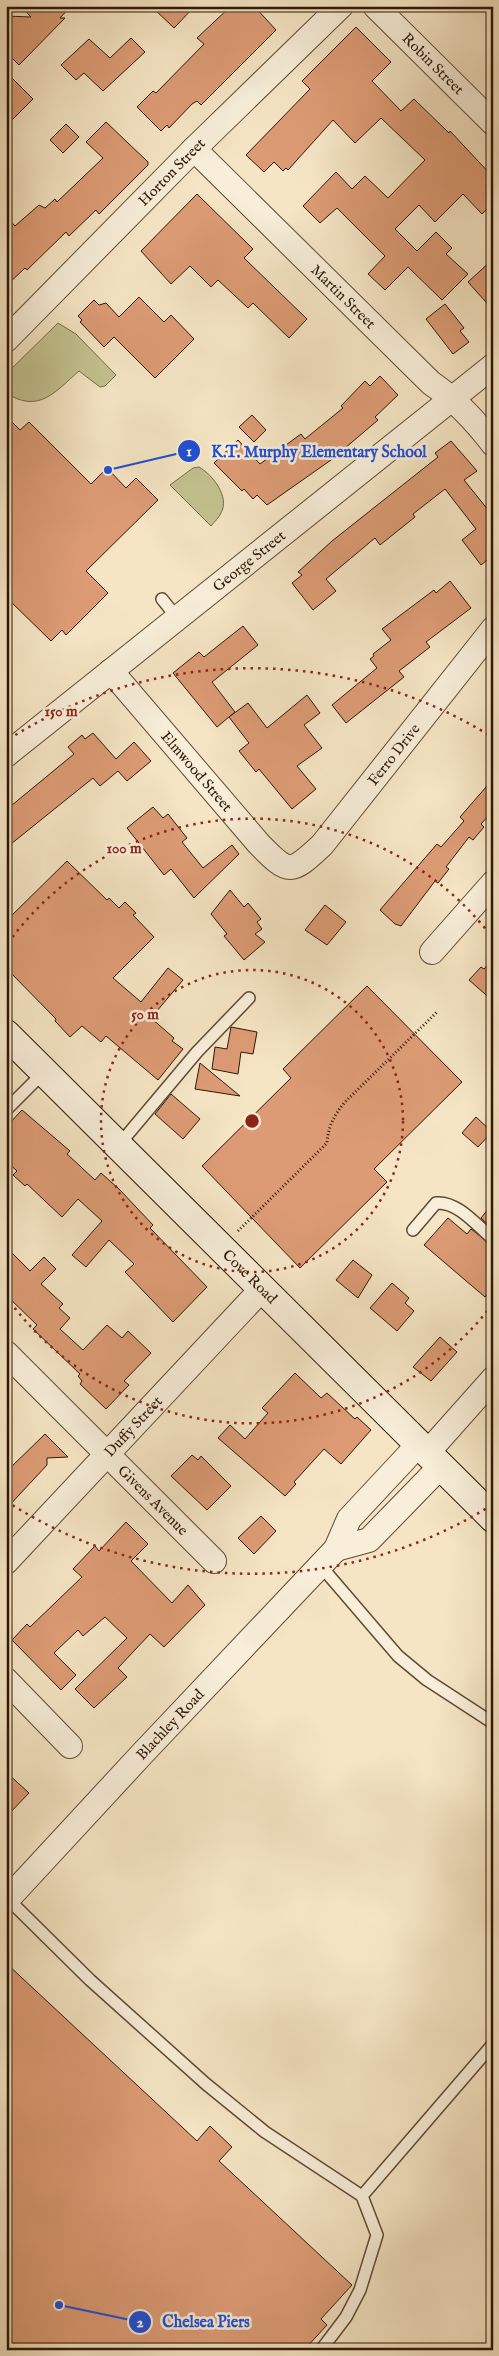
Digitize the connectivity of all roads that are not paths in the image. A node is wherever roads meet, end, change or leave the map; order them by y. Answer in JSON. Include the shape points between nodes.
{"nodes":[{"id":1,"x":341,"y":6,"type":"edge"},
{"id":2,"x":374,"y":6,"type":"edge"},
{"id":3,"x":493,"y":123,"type":"edge"},
{"id":4,"x":194,"y":150,"type":"junction"},
{"id":5,"x":6,"y":340,"type":"edge"},
{"id":6,"x":493,"y":366,"type":"edge"},
{"id":7,"x":453,"y":398,"type":"junction"},
{"id":8,"x":493,"y":444,"type":"edge"},
{"id":9,"x":162,"y":599,"type":"dead end"},
{"id":10,"x":178,"y":619,"type":"junction"},
{"id":11,"x":493,"y":629,"type":"edge"},
{"id":12,"x":111,"y":670,"type":"junction"},
{"id":13,"x":6,"y":755,"type":"edge"},
{"id":14,"x":287,"y":868,"type":"joint"},
{"id":15,"x":493,"y":883,"type":"edge"},
{"id":16,"x":432,"y":952,"type":"dead end"},
{"id":17,"x":249,"y":998,"type":"dead end"},
{"id":18,"x":6,"y":1034,"type":"edge"},
{"id":19,"x":44,"y":1072,"type":"junction"},
{"id":20,"x":6,"y":1110,"type":"edge"},
{"id":21,"x":118,"y":1146,"type":"junction"},
{"id":22,"x":413,"y":1230,"type":"dead end"},
{"id":23,"x":493,"y":1240,"type":"edge"},
{"id":24,"x":261,"y":1290,"type":"junction"},
{"id":25,"x":6,"y":1353,"type":"edge"},
{"id":26,"x":493,"y":1379,"type":"edge"},
{"id":27,"x":106,"y":1453,"type":"junction"},
{"id":28,"x":429,"y":1454,"type":"junction"},
{"id":29,"x":493,"y":1518,"type":"edge"},
{"id":30,"x":328,"y":1557,"type":"junction"},
{"id":31,"x":214,"y":1561,"type":"dead end"},
{"id":32,"x":6,"y":1562,"type":"edge"},
{"id":33,"x":6,"y":1680,"type":"edge"},
{"id":34,"x":493,"y":1723,"type":"edge"},
{"id":35,"x":70,"y":1746,"type":"dead end"},
{"id":36,"x":7,"y":1900,"type":"edge"},
{"id":37,"x":493,"y":2044,"type":"edge"},
{"id":38,"x":362,"y":2196,"type":"junction"},
{"id":39,"x":321,"y":2350,"type":"edge"}],
"edges":[{"from":1,"to":4,"type":"street","name":"Horton Street"},
{"from":2,"to":3,"type":"street","name":"Robin Street"},
{"from":4,"to":5,"type":"street","name":"Horton Street"},
{"from":4,"to":7,"type":"street","name":"Martin Street","via":[[431,383]]},
{"from":6,"to":7,"type":"street","name":"George Street"},
{"from":7,"to":8,"type":"street","name":"Martin Street"},
{"from":7,"to":10,"type":"street","name":"George Street"},
{"from":9,"to":10,"type":"lane"},
{"from":10,"to":12,"type":"street","name":"George Street"},
{"from":11,"to":14,"type":"street","name":"Ferro Drive","via":[[322,845],[295,868]]},
{"from":12,"to":13,"type":"street","name":"George Street"},
{"from":12,"to":14,"type":"street","name":"Elmwood Street","via":[[259,844]]},
{"from":15,"to":16,"type":"street"},
{"from":17,"to":21,"type":"lane","via":[[197,1052]]},
{"from":18,"to":19,"type":"main road","name":"Cove Road"},
{"from":19,"to":20,"type":"lane"},
{"from":19,"to":21,"type":"main road","name":"Cove Road"},
{"from":21,"to":24,"type":"main road","name":"Cove Road"},
{"from":22,"to":23,"type":"lane","via":[[436,1203],[445,1202],[453,1205]]},
{"from":24,"to":27,"type":"street","name":"Duffy Street"},
{"from":24,"to":28,"type":"main road","name":"Cove Road"},
{"from":25,"to":27,"type":"street","name":"Givens Avenue"},
{"from":26,"to":28,"type":"street"},
{"from":27,"to":31,"type":"street","name":"Givens Avenue"},
{"from":27,"to":32,"type":"street","name":"Duffy Street"},
{"from":28,"to":29,"type":"main road","name":"Cove Road"},
{"from":28,"to":30,"type":"street","via":[[369,1540]]},
{"from":30,"to":34,"type":"lane","via":[[398,1656],[427,1680]]},
{"from":30,"to":36,"type":"street","name":"Blachley Road"},
{"from":33,"to":35,"type":"street"},
{"from":36,"to":38,"type":"lane","via":[[206,2084],[265,2132]]},
{"from":37,"to":38,"type":"lane"},
{"from":38,"to":39,"type":"lane","via":[[377,2235],[360,2290],[346,2318]]}]}
